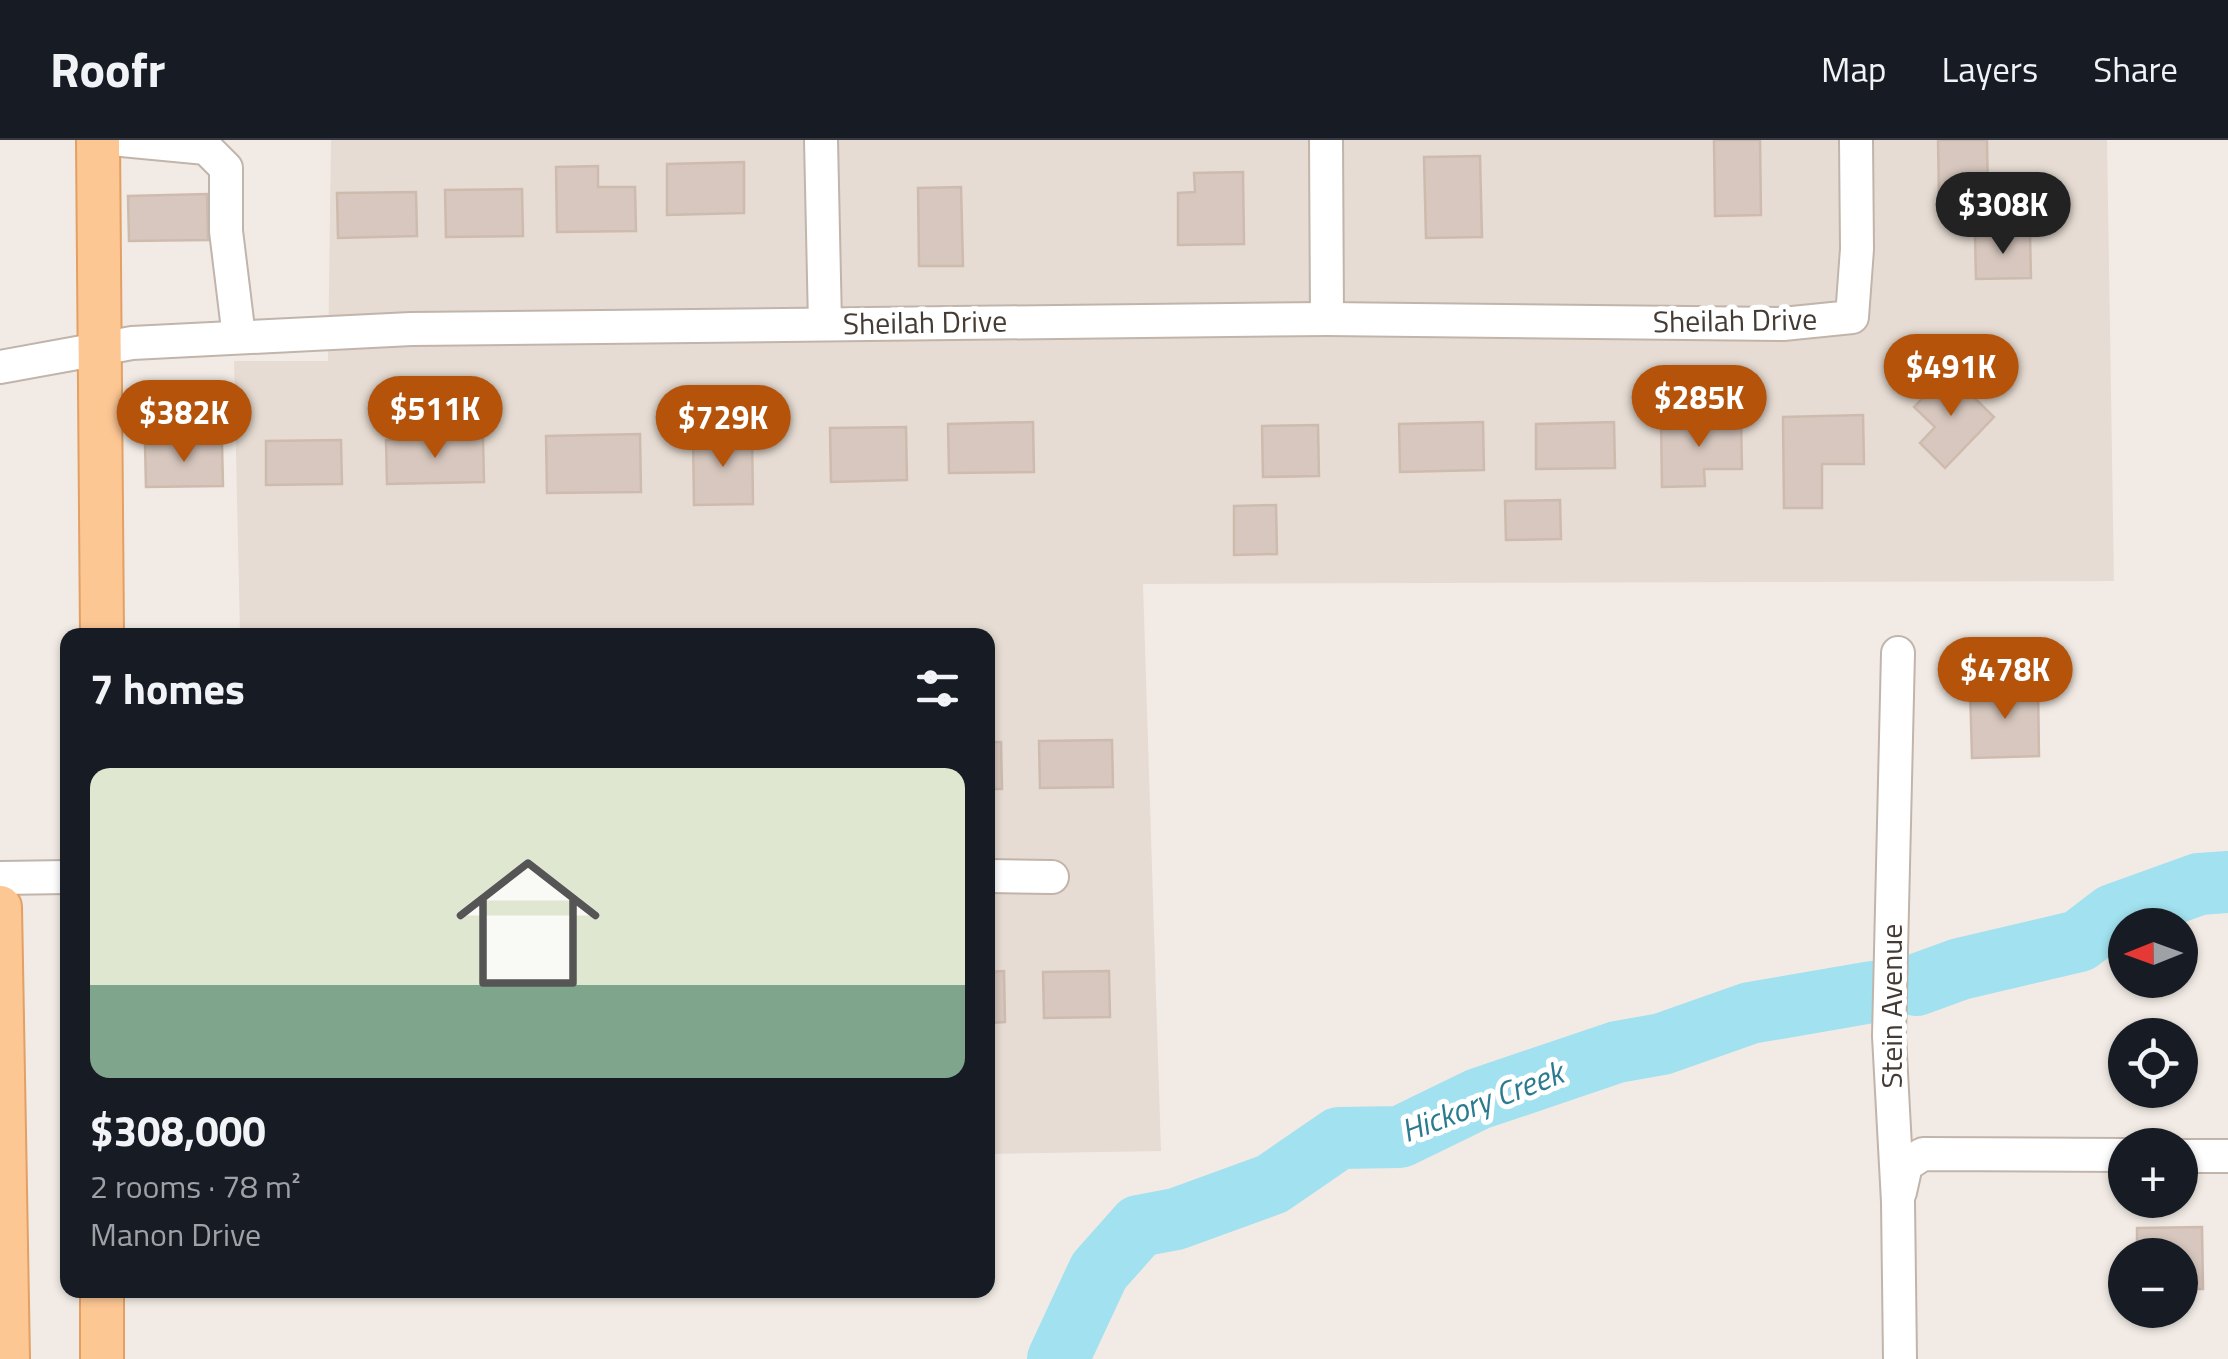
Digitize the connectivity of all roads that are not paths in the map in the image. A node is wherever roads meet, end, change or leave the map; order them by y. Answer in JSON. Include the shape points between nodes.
{"nodes":[{"id":1,"x":98,"y":140,"type":"edge"},
{"id":2,"x":122,"y":140,"type":"edge"},
{"id":3,"x":821,"y":140,"type":"edge"},
{"id":4,"x":1326,"y":140,"type":"edge"},
{"id":5,"x":1856,"y":140,"type":"edge"},
{"id":6,"x":1327,"y":319,"type":"junction"},
{"id":7,"x":824,"y":324,"type":"junction"},
{"id":8,"x":239,"y":338,"type":"junction"},
{"id":9,"x":100,"y":348,"type":"junction"},
{"id":10,"x":0,"y":368,"type":"edge"},
{"id":11,"x":102,"y":628,"type":"edge"},
{"id":12,"x":1898,"y":653,"type":"dead end"},
{"id":13,"x":995,"y":876,"type":"edge"},
{"id":14,"x":60,"y":877,"type":"edge"},
{"id":15,"x":1052,"y":877,"type":"dead end"},
{"id":16,"x":0,"y":878,"type":"edge"},
{"id":17,"x":0,"y":907,"type":"edge"},
{"id":18,"x":2108,"y":1156,"type":"edge"},
{"id":19,"x":2198,"y":1156,"type":"edge"},
{"id":20,"x":2228,"y":1156,"type":"edge"},
{"id":21,"x":1898,"y":1202,"type":"junction"},
{"id":22,"x":3,"y":1231,"type":"edge"},
{"id":23,"x":102,"y":1298,"type":"edge"},
{"id":24,"x":8,"y":1359,"type":"edge"},
{"id":25,"x":102,"y":1359,"type":"edge"},
{"id":26,"x":1900,"y":1359,"type":"edge"}],
"edges":[{"from":1,"to":9,"type":"main road"},
{"from":2,"to":8,"type":"street","via":[[206,148],[226,168]]},
{"from":3,"to":7,"type":"street"},
{"from":4,"to":6,"type":"street"},
{"from":5,"to":6,"type":"street","name":"Sheilah Drive","via":[[1852,316],[1783,324]]},
{"from":6,"to":7,"type":"street","name":"Sheilah Drive"},
{"from":7,"to":8,"type":"street","name":"Sheilah Drive","via":[[411,328]]},
{"from":8,"to":9,"type":"street","name":"Sheilah Drive"},
{"from":9,"to":10,"type":"street","name":"Sheilah Drive"},
{"from":9,"to":11,"type":"main road"},
{"from":12,"to":21,"type":"street","name":"Stein Avenue","via":[[1889,1036]]},
{"from":13,"to":15,"type":"street"},
{"from":14,"to":16,"type":"street"},
{"from":17,"to":22,"type":"main road"},
{"from":18,"to":21,"type":"street","via":[[1923,1154],[1906,1166]]},
{"from":19,"to":20,"type":"street"},
{"from":21,"to":26,"type":"street","name":"Stein Avenue"},
{"from":22,"to":24,"type":"main road"},
{"from":23,"to":25,"type":"main road"}]}
